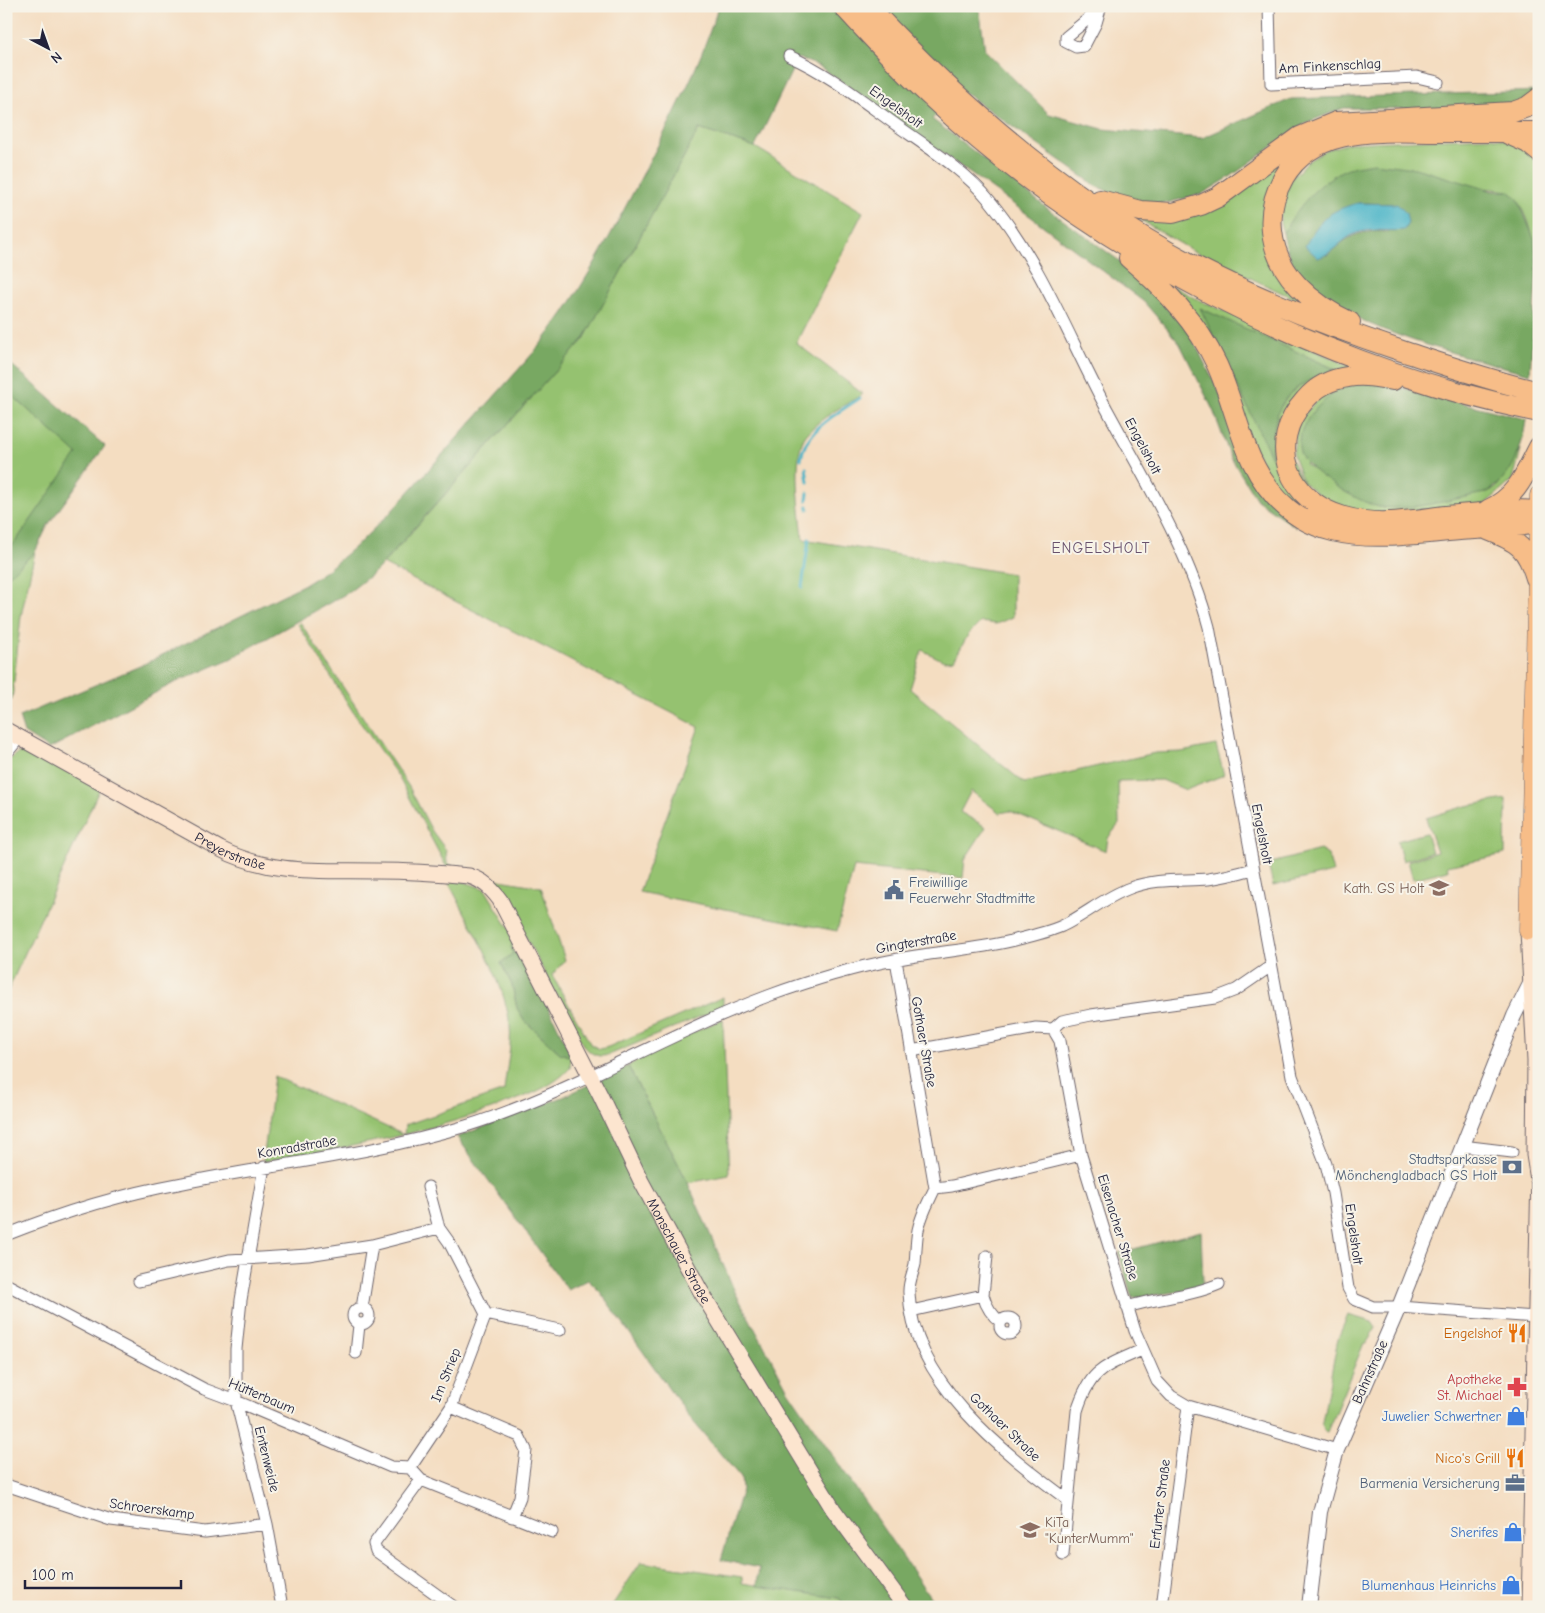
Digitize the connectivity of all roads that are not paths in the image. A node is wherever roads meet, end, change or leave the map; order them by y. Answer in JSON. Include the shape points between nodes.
{"nodes":[{"id":1,"x":843,"y":6,"type":"edge"},
{"id":2,"x":868,"y":6,"type":"edge"},
{"id":3,"x":1096,"y":6,"type":"edge"},
{"id":4,"x":1101,"y":6,"type":"edge"},
{"id":5,"x":1269,"y":6,"type":"edge"},
{"id":6,"x":789,"y":56,"type":"dead end"},
{"id":7,"x":1438,"y":82,"type":"dead end"},
{"id":8,"x":1539,"y":98,"type":"edge"},
{"id":9,"x":1484,"y":113,"type":"junction"},
{"id":10,"x":1539,"y":116,"type":"edge"},
{"id":11,"x":1502,"y":132,"type":"junction"},
{"id":12,"x":1539,"y":132,"type":"edge"},
{"id":13,"x":1539,"y":152,"type":"edge"},
{"id":14,"x":1059,"y":180,"type":"junction"},
{"id":15,"x":1077,"y":214,"type":"junction"},
{"id":16,"x":1431,"y":361,"type":"junction"},
{"id":17,"x":1452,"y":390,"type":"junction"},
{"id":18,"x":1539,"y":392,"type":"edge"},
{"id":19,"x":1539,"y":412,"type":"edge"},
{"id":20,"x":1539,"y":447,"type":"edge"},
{"id":21,"x":1539,"y":495,"type":"edge"},
{"id":22,"x":1538,"y":517,"type":"edge"},
{"id":23,"x":1477,"y":521,"type":"junction"},
{"id":24,"x":1536,"y":578,"type":"junction"},
{"id":25,"x":13,"y":734,"type":"edge"},
{"id":26,"x":6,"y":754,"type":"edge"},
{"id":27,"x":1253,"y":870,"type":"junction"},
{"id":28,"x":481,"y":881,"type":"joint"},
{"id":29,"x":1528,"y":932,"type":"junction"},
{"id":30,"x":1539,"y":957,"type":"edge"},
{"id":31,"x":896,"y":960,"type":"junction"},
{"id":32,"x":1272,"y":966,"type":"junction"},
{"id":33,"x":1531,"y":982,"type":"junction"},
{"id":34,"x":1518,"y":1008,"type":"junction"},
{"id":35,"x":1054,"y":1029,"type":"junction"},
{"id":36,"x":910,"y":1051,"type":"junction"},
{"id":37,"x":590,"y":1076,"type":"junction"},
{"id":38,"x":1462,"y":1146,"type":"junction"},
{"id":39,"x":1512,"y":1152,"type":"dead end"},
{"id":40,"x":1081,"y":1155,"type":"junction"},
{"id":41,"x":264,"y":1168,"type":"junction"},
{"id":42,"x":1538,"y":1177,"type":"edge"},
{"id":43,"x":428,"y":1187,"type":"dead end"},
{"id":44,"x":935,"y":1188,"type":"junction"},
{"id":45,"x":439,"y":1228,"type":"junction"},
{"id":46,"x":6,"y":1235,"type":"edge"},
{"id":47,"x":372,"y":1245,"type":"junction"},
{"id":48,"x":987,"y":1256,"type":"dead end"},
{"id":49,"x":248,"y":1259,"type":"junction"},
{"id":50,"x":139,"y":1281,"type":"dead end"},
{"id":51,"x":6,"y":1284,"type":"edge"},
{"id":52,"x":1219,"y":1284,"type":"dead end"},
{"id":53,"x":983,"y":1295,"type":"junction"},
{"id":54,"x":1127,"y":1307,"type":"junction"},
{"id":55,"x":1399,"y":1307,"type":"junction"},
{"id":56,"x":911,"y":1310,"type":"junction"},
{"id":57,"x":486,"y":1314,"type":"junction"},
{"id":58,"x":1537,"y":1317,"type":"edge"},
{"id":59,"x":1001,"y":1322,"type":"dead end"},
{"id":60,"x":560,"y":1330,"type":"dead end"},
{"id":61,"x":1142,"y":1350,"type":"junction"},
{"id":62,"x":356,"y":1353,"type":"dead end"},
{"id":63,"x":236,"y":1401,"type":"junction"},
{"id":64,"x":1188,"y":1406,"type":"junction"},
{"id":65,"x":451,"y":1407,"type":"junction"},
{"id":66,"x":1337,"y":1450,"type":"junction"},
{"id":67,"x":410,"y":1468,"type":"junction"},
{"id":68,"x":421,"y":1480,"type":"junction"},
{"id":69,"x":6,"y":1485,"type":"edge"},
{"id":70,"x":1068,"y":1500,"type":"junction"},
{"id":71,"x":512,"y":1517,"type":"junction"},
{"id":72,"x":267,"y":1524,"type":"junction"},
{"id":73,"x":552,"y":1532,"type":"dead end"},
{"id":74,"x":1063,"y":1555,"type":"dead end"},
{"id":75,"x":282,"y":1607,"type":"edge"},
{"id":76,"x":454,"y":1607,"type":"edge"},
{"id":77,"x":905,"y":1607,"type":"edge"},
{"id":78,"x":1162,"y":1607,"type":"edge"},
{"id":79,"x":1309,"y":1607,"type":"edge"},
{"id":80,"x":1529,"y":1607,"type":"edge"}],
"edges":[{"from":1,"to":15,"type":"highway","via":[[930,96]]},
{"from":2,"to":14,"type":"highway","via":[[916,58]]},
{"from":3,"to":4,"type":"street","via":[[1088,20],[1066,37],[1066,42],[1076,47],[1084,46]]},
{"from":5,"to":7,"type":"street","name":"Am Finkenschlag","via":[[1271,84],[1417,77]]},
{"from":6,"to":27,"type":"street","name":"Engelsholt","via":[[827,76],[970,180],[990,201],[1034,267],[1189,567],[1201,598]]},
{"from":8,"to":9,"type":"highway","via":[[1513,112]]},
{"from":9,"to":10,"type":"highway"},
{"from":9,"to":14,"type":"highway","via":[[1336,122],[1300,137],[1218,197],[1173,213],[1141,211],[1105,202]]},
{"from":11,"to":12,"type":"highway"},
{"from":11,"to":13,"type":"highway","via":[[1528,143]]},
{"from":11,"to":16,"type":"highway","via":[[1377,132],[1343,136],[1317,145],[1299,158],[1275,193],[1272,236],[1282,263],[1297,284],[1340,318]]},
{"from":14,"to":16,"type":"highway","via":[[1130,228],[1214,276],[1354,335]]},
{"from":15,"to":17,"type":"highway","via":[[1165,269],[1278,326],[1378,366]]},
{"from":15,"to":23,"type":"highway","via":[[1144,271],[1187,316],[1217,365],[1253,464],[1273,494],[1299,518],[1323,530],[1368,537]]},
{"from":16,"to":18,"type":"highway","via":[[1495,382]]},
{"from":17,"to":19,"type":"highway"},
{"from":17,"to":23,"type":"highway","via":[[1369,376],[1328,382],[1310,395],[1294,414],[1286,432],[1285,454],[1291,475],[1305,495],[1323,509],[1342,517],[1362,522]]},
{"from":20,"to":23,"type":"highway","via":[[1522,482],[1511,496]]},
{"from":21,"to":22,"type":"main road"},
{"from":22,"to":23,"type":"highway"},
{"from":22,"to":24,"type":"main road"},
{"from":23,"to":24,"type":"highway","via":[[1522,547],[1528,554]]},
{"from":24,"to":29,"type":"main road"},
{"from":25,"to":26,"type":"street"},
{"from":25,"to":28,"type":"main road","name":"Preyerstraße","via":[[220,849],[257,865],[294,870],[447,874]]},
{"from":27,"to":31,"type":"street","name":"Gingterstraße","via":[[1210,879],[1165,880],[1132,887],[1109,897],[1061,927],[1010,942]]},
{"from":27,"to":32,"type":"street","name":"Engelsholt"},
{"from":28,"to":37,"type":"main road","name":"Monschauer Straße","via":[[500,900]]},
{"from":29,"to":33,"type":"main road"},
{"from":29,"to":34,"type":"street","name":"Bahnstraße"},
{"from":30,"to":33,"type":"street","name":"Bahnstraße"},
{"from":31,"to":36,"type":"street","name":"Gothaer Straße"},
{"from":31,"to":37,"type":"street","name":"Gingterstraße","via":[[821,978],[767,997],[677,1033]]},
{"from":32,"to":35,"type":"street","via":[[1236,990],[1215,998],[1091,1015],[1062,1021]]},
{"from":32,"to":55,"type":"street","name":"Engelsholt","via":[[1292,1076],[1326,1164],[1333,1192],[1348,1288],[1354,1299],[1373,1307]]},
{"from":33,"to":34,"type":"street","name":"Bahnstraße"},
{"from":33,"to":42,"type":"main road","via":[[1535,1061],[1534,1155]]},
{"from":34,"to":38,"type":"street","name":"Bahnstraße"},
{"from":35,"to":36,"type":"street","via":[[1036,1028]]},
{"from":35,"to":40,"type":"street","name":"Eisenacher Straße","via":[[1060,1041]]},
{"from":36,"to":44,"type":"street","name":"Gothaer Straße"},
{"from":37,"to":41,"type":"street","name":"Konradstraße","via":[[470,1125],[400,1145]]},
{"from":37,"to":77,"type":"main road","name":"Monschauer Straße","via":[[641,1181],[743,1364],[834,1509]]},
{"from":38,"to":39,"type":"street"},
{"from":38,"to":55,"type":"street","name":"Bahnstraße"},
{"from":40,"to":44,"type":"street"},
{"from":40,"to":54,"type":"street","name":"Eisenacher Straße"},
{"from":41,"to":46,"type":"street","name":"Konradstraße","via":[[130,1195]]},
{"from":41,"to":49,"type":"street","name":"Entenweide"},
{"from":42,"to":58,"type":"main road"},
{"from":43,"to":45,"type":"street"},
{"from":44,"to":56,"type":"street","name":"Gothaer Straße","via":[[918,1229],[908,1292]]},
{"from":45,"to":47,"type":"street"},
{"from":45,"to":57,"type":"street"},
{"from":47,"to":49,"type":"street","via":[[308,1255]]},
{"from":47,"to":62,"type":"street","via":[[362,1308],[353,1313],[353,1320],[360,1325]]},
{"from":48,"to":53,"type":"street"},
{"from":49,"to":50,"type":"street","via":[[229,1260]]},
{"from":49,"to":63,"type":"street","name":"Entenweide","via":[[236,1349]]},
{"from":51,"to":63,"type":"street","name":"Hütterbaum","via":[[204,1389]]},
{"from":52,"to":54,"type":"street","via":[[1198,1293],[1148,1300]]},
{"from":53,"to":56,"type":"street"},
{"from":53,"to":59,"type":"street","via":[[986,1306]]},
{"from":54,"to":61,"type":"street","name":"Eisenacher Straße"},
{"from":55,"to":58,"type":"street","name":"Engelsholt"},
{"from":55,"to":66,"type":"street","name":"Bahnstraße"},
{"from":56,"to":70,"type":"street","name":"Gothaer Straße","via":[[922,1348],[941,1383],[978,1426]]},
{"from":57,"to":60,"type":"street"},
{"from":57,"to":65,"type":"street","name":"Im Striep"},
{"from":58,"to":80,"type":"main road"},
{"from":61,"to":64,"type":"street","name":"Eisenacher Straße","via":[[1157,1381],[1171,1396]]},
{"from":61,"to":70,"type":"street","via":[[1098,1370],[1082,1394],[1076,1411]]},
{"from":63,"to":67,"type":"street","name":"Hütterbaum","via":[[391,1467]]},
{"from":63,"to":72,"type":"street","name":"Entenweide"},
{"from":64,"to":66,"type":"street","name":"Eisenacher Straße"},
{"from":64,"to":78,"type":"street","name":"Erfurter Straße"},
{"from":65,"to":67,"type":"street","name":"Im Striep"},
{"from":65,"to":71,"type":"street","via":[[519,1436],[526,1450],[520,1497]]},
{"from":66,"to":79,"type":"street","name":"Bahnstraße","via":[[1320,1512]]},
{"from":67,"to":68,"type":"street"},
{"from":68,"to":71,"type":"street"},
{"from":68,"to":76,"type":"street","via":[[374,1544],[376,1551]]},
{"from":69,"to":72,"type":"street","name":"Schroerskamp","via":[[111,1520],[205,1532]]},
{"from":70,"to":74,"type":"street"},
{"from":71,"to":73,"type":"street"},
{"from":72,"to":75,"type":"street","name":"Entenweide"}]}
